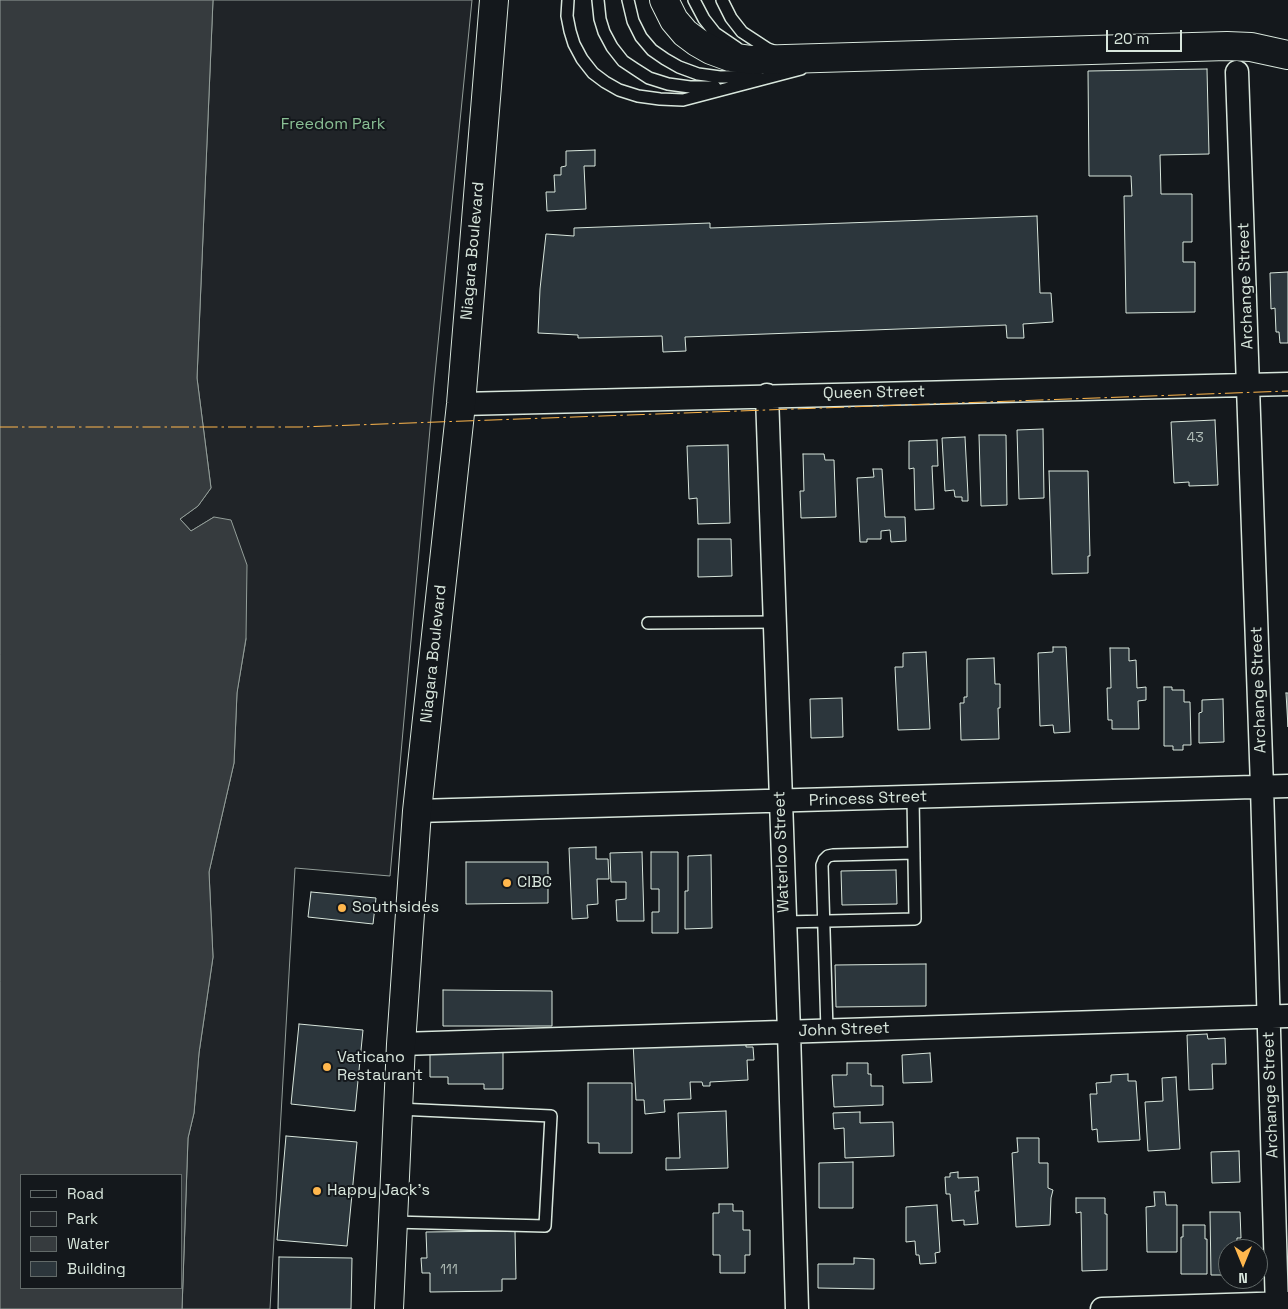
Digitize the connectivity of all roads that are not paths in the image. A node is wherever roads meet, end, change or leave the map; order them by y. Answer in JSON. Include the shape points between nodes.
{"nodes":[{"id":1,"x":494,"y":0,"type":"edge"},
{"id":2,"x":568,"y":0,"type":"edge"},
{"id":3,"x":598,"y":0,"type":"edge"},
{"id":4,"x":628,"y":0,"type":"edge"},
{"id":5,"x":664,"y":0,"type":"edge"},
{"id":6,"x":694,"y":0,"type":"edge"},
{"id":7,"x":722,"y":0,"type":"edge"},
{"id":8,"x":1288,"y":55,"type":"edge"},
{"id":9,"x":848,"y":57,"type":"junction"},
{"id":10,"x":810,"y":58,"type":"junction"},
{"id":11,"x":779,"y":67,"type":"junction"},
{"id":12,"x":1238,"y":72,"type":"dead end"},
{"id":13,"x":730,"y":87,"type":"junction"},
{"id":14,"x":1288,"y":384,"type":"edge"},
{"id":15,"x":1250,"y":385,"type":"junction"},
{"id":16,"x":767,"y":395,"type":"junction"},
{"id":17,"x":461,"y":404,"type":"junction"},
{"id":18,"x":774,"y":622,"type":"junction"},
{"id":19,"x":648,"y":623,"type":"dead end"},
{"id":20,"x":1288,"y":786,"type":"edge"},
{"id":21,"x":1262,"y":787,"type":"junction"},
{"id":22,"x":913,"y":798,"type":"junction"},
{"id":23,"x":780,"y":802,"type":"junction"},
{"id":24,"x":417,"y":811,"type":"junction"},
{"id":25,"x":914,"y":853,"type":"junction"},
{"id":26,"x":824,"y":921,"type":"junction"},
{"id":27,"x":785,"y":922,"type":"junction"},
{"id":28,"x":1278,"y":1016,"type":"edge"},
{"id":29,"x":827,"y":1030,"type":"junction"},
{"id":30,"x":790,"y":1032,"type":"junction"},
{"id":31,"x":401,"y":1044,"type":"junction"},
{"id":32,"x":398,"y":1109,"type":"junction"},
{"id":33,"x":393,"y":1222,"type":"junction"},
{"id":34,"x":1280,"y":1305,"type":"edge"},
{"id":35,"x":389,"y":1309,"type":"edge"},
{"id":36,"x":798,"y":1309,"type":"edge"},
{"id":37,"x":1102,"y":1309,"type":"edge"}],
"edges":[{"from":1,"to":17,"type":"main road","name":"Niagara Boulevard"},
{"from":2,"to":13,"type":"lane","via":[[570,31],[582,59],[593,73],[619,90],[638,96],[683,100]]},
{"from":3,"to":13,"type":"lane","via":[[604,32],[612,47],[635,70],[668,84]]},
{"from":4,"to":11,"type":"lane","via":[[633,22],[641,37],[652,50],[679,67],[720,77]]},
{"from":5,"to":11,"type":"main road","via":[[684,33],[711,50]]},
{"from":6,"to":11,"type":"lane","via":[[715,33],[741,50]]},
{"from":7,"to":10,"type":"lane","via":[[731,18],[754,41],[787,56]]},
{"from":8,"to":9,"type":"main road","via":[[1251,47],[1226,46]]},
{"from":9,"to":10,"type":"main road"},
{"from":9,"to":11,"type":"lane"},
{"from":10,"to":11,"type":"main road"},
{"from":11,"to":13,"type":"lane"},
{"from":12,"to":15,"type":"street","name":"Archange Street"},
{"from":14,"to":15,"type":"street","name":"Queen Street"},
{"from":15,"to":16,"type":"street","name":"Queen Street"},
{"from":15,"to":21,"type":"street","name":"Archange Street"},
{"from":16,"to":17,"type":"street","name":"Queen Street"},
{"from":16,"to":18,"type":"street","name":"Waterloo Street"},
{"from":17,"to":24,"type":"main road","name":"Niagara Boulevard"},
{"from":18,"to":19,"type":"lane"},
{"from":18,"to":23,"type":"street","name":"Waterloo Street"},
{"from":20,"to":21,"type":"street","name":"Princess Street"},
{"from":21,"to":22,"type":"street","name":"Princess Street"},
{"from":21,"to":28,"type":"street","name":"Archange Street"},
{"from":22,"to":23,"type":"street","name":"Princess Street"},
{"from":22,"to":25,"type":"lane"},
{"from":23,"to":24,"type":"street","name":"Princess Street"},
{"from":23,"to":27,"type":"street","name":"Waterloo Street"},
{"from":24,"to":31,"type":"main road","name":"Niagara Boulevard"},
{"from":25,"to":26,"type":"lane","via":[[828,856],[822,865]]},
{"from":25,"to":26,"type":"lane","via":[[915,918]]},
{"from":26,"to":27,"type":"lane"},
{"from":26,"to":29,"type":"lane"},
{"from":27,"to":30,"type":"street","name":"Waterloo Street"},
{"from":28,"to":29,"type":"street","name":"John Street"},
{"from":28,"to":34,"type":"street","name":"Archange Street"},
{"from":29,"to":30,"type":"street","name":"John Street"},
{"from":30,"to":31,"type":"street","name":"John Street"},
{"from":30,"to":36,"type":"street","name":"Waterloo Street"},
{"from":31,"to":32,"type":"main road","name":"Niagara Boulevard"},
{"from":32,"to":33,"type":"main road","name":"Niagara Boulevard"},
{"from":32,"to":33,"type":"lane","via":[[550,1116],[550,1125],[545,1226]]},
{"from":33,"to":35,"type":"main road","name":"Niagara Boulevard"},
{"from":34,"to":37,"type":"street"}]}
